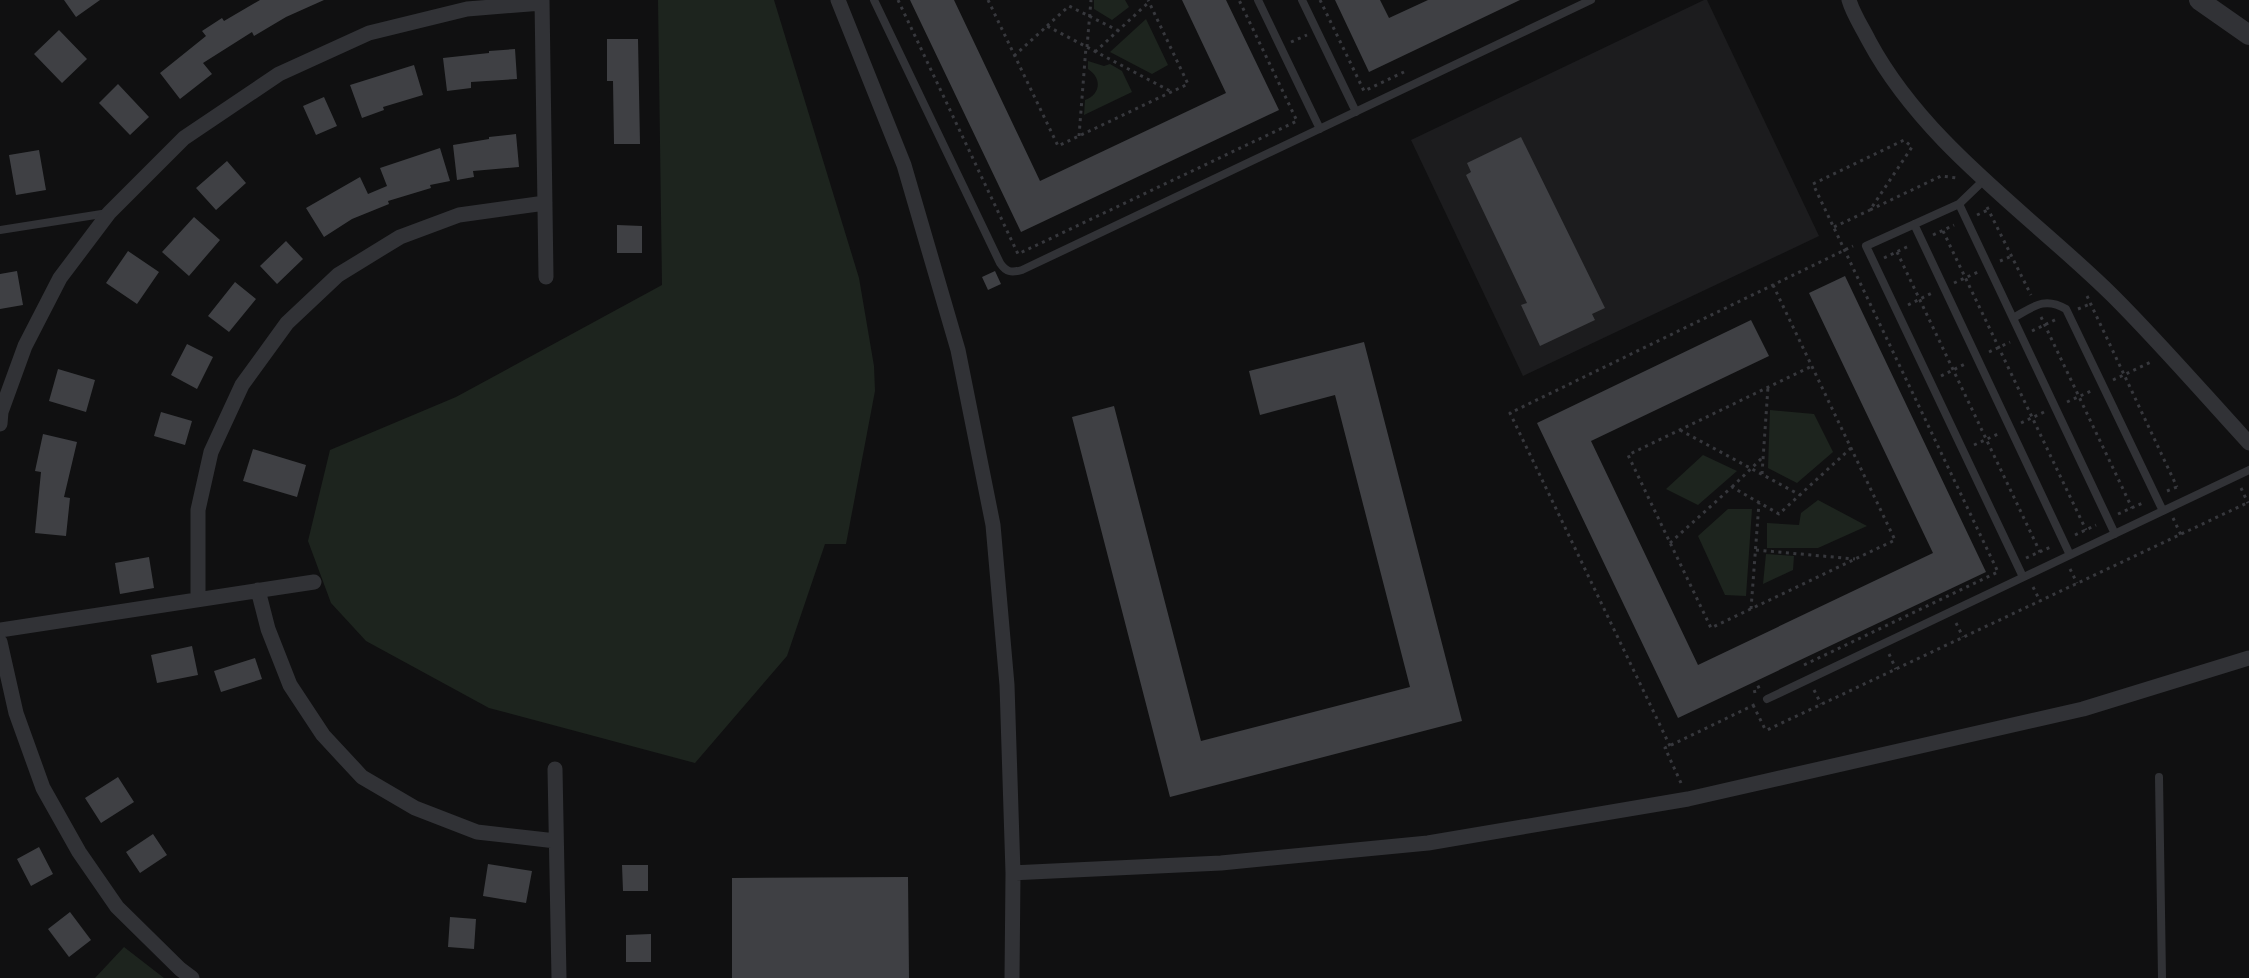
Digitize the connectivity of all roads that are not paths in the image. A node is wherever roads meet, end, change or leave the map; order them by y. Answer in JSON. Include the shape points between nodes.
{"nodes":[{"id":1,"x":838,"y":0,"type":"edge"},
{"id":2,"x":874,"y":0,"type":"edge"},
{"id":3,"x":1258,"y":0,"type":"edge"},
{"id":4,"x":1302,"y":0,"type":"edge"},
{"id":5,"x":1591,"y":0,"type":"edge"},
{"id":6,"x":1849,"y":0,"type":"edge"},
{"id":7,"x":2199,"y":0,"type":"edge"},
{"id":8,"x":542,"y":2,"type":"edge"},
{"id":9,"x":2226,"y":19,"type":"junction"},
{"id":10,"x":2249,"y":35,"type":"edge"},
{"id":11,"x":2249,"y":42,"type":"edge"},
{"id":12,"x":1356,"y":112,"type":"junction"},
{"id":13,"x":1320,"y":129,"type":"junction"},
{"id":14,"x":1985,"y":179,"type":"junction"},
{"id":15,"x":545,"y":203,"type":"junction"},
{"id":16,"x":1959,"y":204,"type":"junction"},
{"id":17,"x":109,"y":213,"type":"junction"},
{"id":18,"x":1914,"y":225,"type":"junction"},
{"id":19,"x":0,"y":230,"type":"edge"},
{"id":20,"x":546,"y":277,"type":"dead end"},
{"id":21,"x":2013,"y":318,"type":"junction"},
{"id":22,"x":0,"y":424,"type":"edge"},
{"id":23,"x":2249,"y":443,"type":"edge"},
{"id":24,"x":2249,"y":470,"type":"edge"},
{"id":25,"x":2163,"y":511,"type":"junction"},
{"id":26,"x":2115,"y":534,"type":"junction"},
{"id":27,"x":2070,"y":555,"type":"junction"},
{"id":28,"x":2023,"y":578,"type":"junction"},
{"id":29,"x":314,"y":582,"type":"dead end"},
{"id":30,"x":258,"y":590,"type":"junction"},
{"id":31,"x":198,"y":599,"type":"junction"},
{"id":32,"x":0,"y":630,"type":"edge"},
{"id":33,"x":0,"y":642,"type":"edge"},
{"id":34,"x":2249,"y":658,"type":"edge"},
{"id":35,"x":1767,"y":699,"type":"dead end"},
{"id":36,"x":555,"y":769,"type":"dead end"},
{"id":37,"x":2159,"y":777,"type":"dead end"},
{"id":38,"x":556,"y":841,"type":"junction"},
{"id":39,"x":1013,"y":873,"type":"junction"},
{"id":40,"x":192,"y":978,"type":"edge"},
{"id":41,"x":559,"y":978,"type":"edge"},
{"id":42,"x":1012,"y":978,"type":"edge"},
{"id":43,"x":2162,"y":978,"type":"edge"}],
"edges":[{"from":1,"to":39,"type":"street","via":[[904,165],[958,350],[993,525],[1007,685]]},
{"from":2,"to":13,"type":"lane","via":[[1000,263],[1013,273]]},
{"from":3,"to":13,"type":"lane"},
{"from":4,"to":12,"type":"lane"},
{"from":5,"to":12,"type":"lane"},
{"from":6,"to":14,"type":"street","via":[[1893,81],[1922,117]]},
{"from":7,"to":9,"type":"street"},
{"from":8,"to":15,"type":"street"},
{"from":8,"to":17,"type":"street","via":[[467,9],[369,33],[279,74],[184,138]]},
{"from":9,"to":10,"type":"street"},
{"from":9,"to":11,"type":"street"},
{"from":12,"to":13,"type":"lane"},
{"from":14,"to":16,"type":"lane"},
{"from":14,"to":23,"type":"street","via":[[2112,296]]},
{"from":15,"to":20,"type":"street"},
{"from":15,"to":31,"type":"street","via":[[459,215],[400,237],[338,275],[287,323],[242,385],[211,452],[198,510]]},
{"from":16,"to":18,"type":"lane"},
{"from":16,"to":21,"type":"lane"},
{"from":17,"to":19,"type":"lane"},
{"from":17,"to":22,"type":"street","via":[[60,278],[25,346]]},
{"from":18,"to":27,"type":"lane"},
{"from":18,"to":28,"type":"lane","via":[[1866,246]]},
{"from":21,"to":25,"type":"lane","via":[[2043,303],[2056,303],[2066,309]]},
{"from":21,"to":26,"type":"lane"},
{"from":24,"to":25,"type":"lane"},
{"from":25,"to":26,"type":"lane"},
{"from":26,"to":27,"type":"lane"},
{"from":27,"to":28,"type":"lane"},
{"from":28,"to":35,"type":"lane"},
{"from":29,"to":30,"type":"street"},
{"from":30,"to":31,"type":"street"},
{"from":30,"to":38,"type":"street","via":[[290,686],[323,735],[362,777],[414,808],[477,832]]},
{"from":31,"to":32,"type":"street"},
{"from":33,"to":40,"type":"street","via":[[16,713],[43,788],[79,852],[117,906]]},
{"from":34,"to":39,"type":"street","via":[[2083,709],[1688,800],[1428,843],[1221,863]]},
{"from":36,"to":38,"type":"street"},
{"from":37,"to":43,"type":"lane"},
{"from":38,"to":41,"type":"street"},
{"from":39,"to":42,"type":"street"}]}
